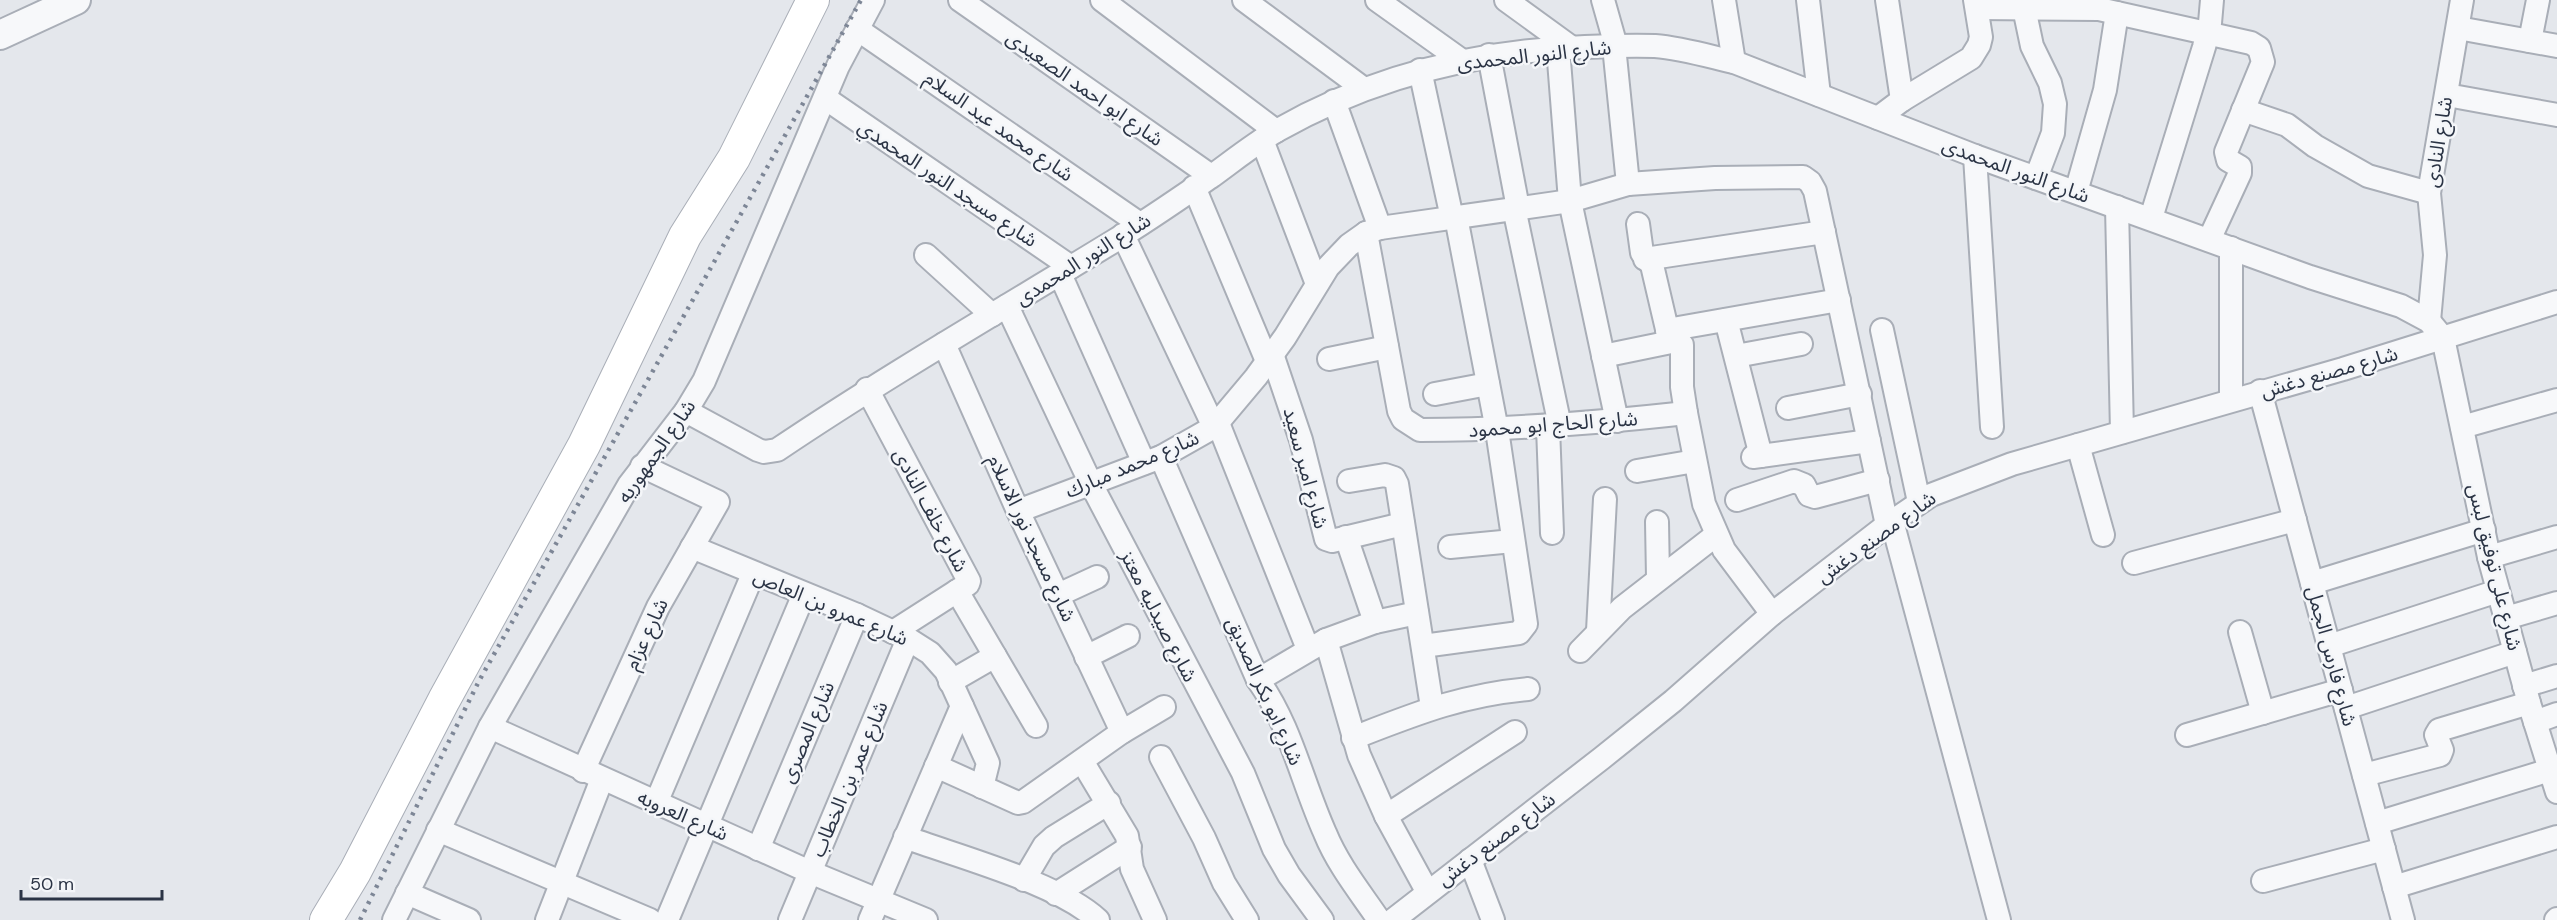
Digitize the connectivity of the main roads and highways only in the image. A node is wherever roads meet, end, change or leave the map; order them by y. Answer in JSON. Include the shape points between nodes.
{"nodes":[{"id":1,"x":791,"y":0,"type":"edge"},
{"id":2,"x":813,"y":0,"type":"edge"},
{"id":3,"x":685,"y":236,"type":"junction"},
{"id":4,"x":326,"y":920,"type":"edge"}],
"edges":[{"from":1,"to":3,"type":"main road","via":[[709,166]]},
{"from":2,"to":3,"type":"main road","via":[[734,158]]},
{"from":3,"to":4,"type":"main road","via":[[584,445]]}]}
